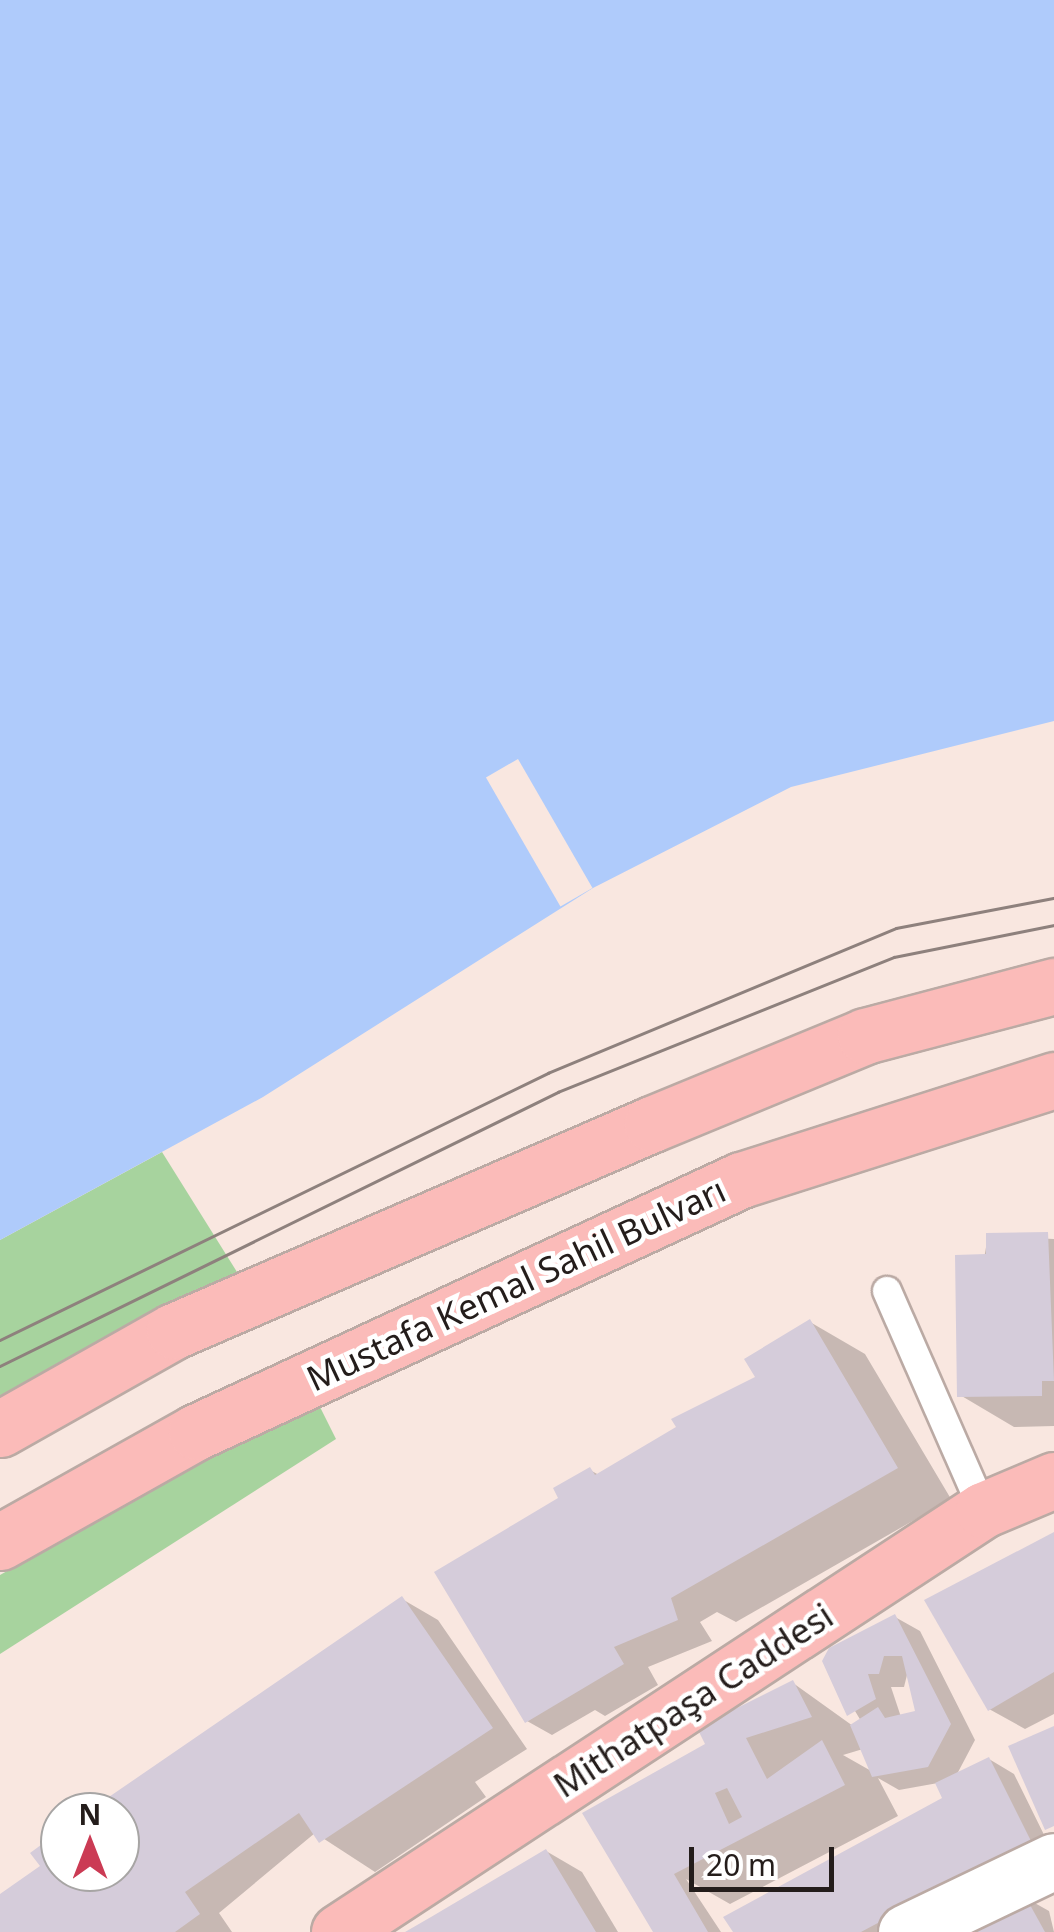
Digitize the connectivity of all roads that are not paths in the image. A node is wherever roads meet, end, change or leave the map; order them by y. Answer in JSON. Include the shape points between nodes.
{"nodes":[{"id":1,"x":1054,"y":986,"type":"edge"},
{"id":2,"x":1054,"y":1080,"type":"edge"},
{"id":3,"x":886,"y":1291,"type":"dead end"},
{"id":4,"x":0,"y":1429,"type":"edge"},
{"id":5,"x":1054,"y":1480,"type":"edge"},
{"id":6,"x":983,"y":1510,"type":"junction"},
{"id":7,"x":0,"y":1542,"type":"edge"},
{"id":8,"x":1052,"y":1866,"type":"edge"},
{"id":9,"x":339,"y":1932,"type":"edge"},
{"id":10,"x":906,"y":1932,"type":"edge"}],
"edges":[{"from":1,"to":4,"type":"main road","via":[[865,1036],[652,1124],[174,1331]]},
{"from":2,"to":7,"type":"main road","name":"Mustafa Kemal Sahil Bulvarı","via":[[740,1180],[196,1432]]},
{"from":3,"to":6,"type":"lane"},
{"from":5,"to":6,"type":"main road","name":"Mithatpaşa Caddesi"},
{"from":6,"to":9,"type":"main road","name":"Mithatpaşa Caddesi"},
{"from":8,"to":10,"type":"street"}]}
